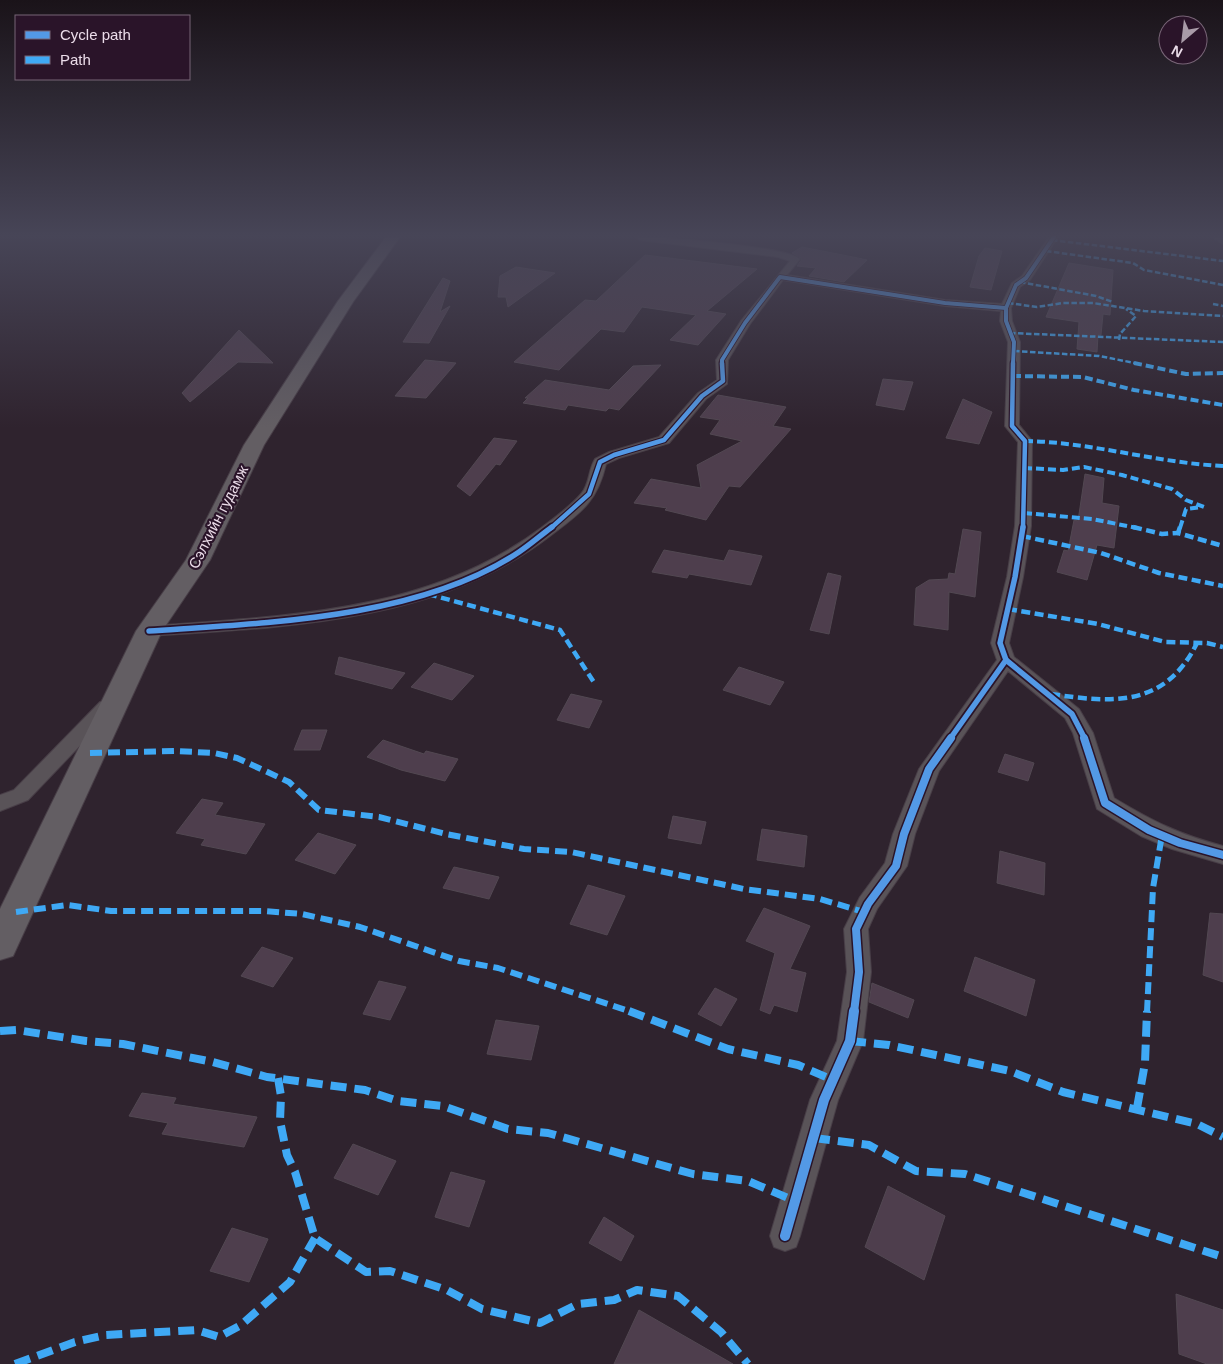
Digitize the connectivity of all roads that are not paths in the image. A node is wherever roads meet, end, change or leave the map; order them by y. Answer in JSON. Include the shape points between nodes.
{"nodes":[{"id":1,"x":346,"y":301,"type":"edge"},
{"id":2,"x":762,"y":301,"type":"edge"},
{"id":3,"x":930,"y":301,"type":"edge"},
{"id":4,"x":1009,"y":301,"type":"edge"},
{"id":5,"x":1006,"y":308,"type":"junction"},
{"id":6,"x":149,"y":631,"type":"junction"},
{"id":7,"x":1006,"y":660,"type":"junction"},
{"id":8,"x":115,"y":698,"type":"junction"},
{"id":9,"x":0,"y":803,"type":"edge"},
{"id":10,"x":1223,"y":855,"type":"edge"},
{"id":11,"x":0,"y":945,"type":"edge"},
{"id":12,"x":785,"y":1236,"type":"dead end"}],
"edges":[{"from":1,"to":6,"type":"main road","name":"Сэлхийн гудамж","via":[[254,445],[198,560]]},
{"from":2,"to":6,"type":"street","via":[[722,360],[723,381],[702,396],[664,440],[600,462],[589,494],[536,543],[484,572],[428,594],[295,620]]},
{"from":3,"to":5,"type":"street"},
{"from":4,"to":5,"type":"street"},
{"from":5,"to":7,"type":"street","via":[[1006,321],[1014,342],[1012,426],[1025,441],[1023,526],[1000,643]]},
{"from":6,"to":8,"type":"main road","name":"Сэлхийн гудамж"},
{"from":7,"to":10,"type":"street","via":[[1072,714],[1084,733],[1105,803],[1162,836]]},
{"from":7,"to":12,"type":"street","via":[[929,769],[904,834],[896,866],[868,904],[856,929],[859,972],[850,1041],[824,1100]]},
{"from":8,"to":9,"type":"street","via":[[21,795]]},
{"from":8,"to":11,"type":"main road","name":"Сэлхийн гудамж"}]}
